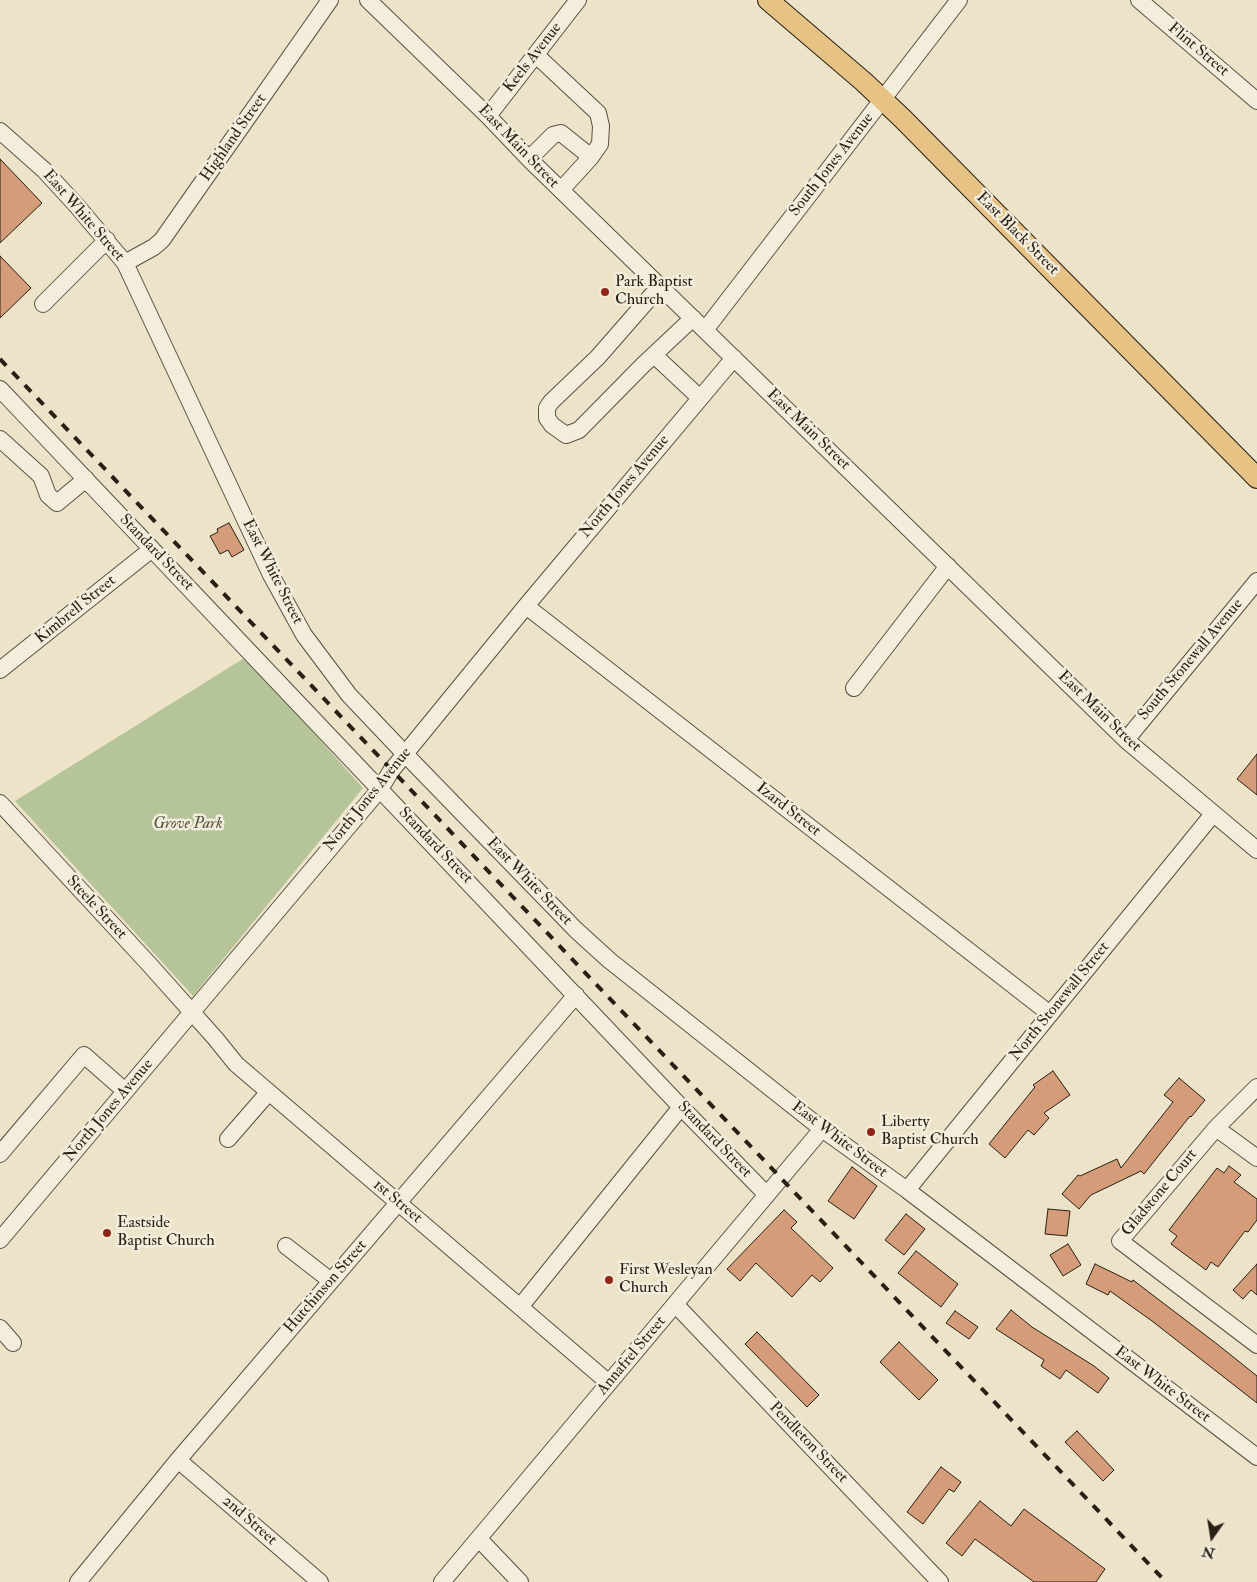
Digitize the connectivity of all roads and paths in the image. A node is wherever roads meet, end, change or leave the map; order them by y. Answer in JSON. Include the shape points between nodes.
{"nodes":[{"id":1,"x":330,"y":0,"type":"edge"},
{"id":2,"x":368,"y":0,"type":"edge"},
{"id":3,"x":578,"y":0,"type":"edge"},
{"id":4,"x":768,"y":0,"type":"edge"},
{"id":5,"x":959,"y":0,"type":"edge"},
{"id":6,"x":1139,"y":0,"type":"edge"},
{"id":7,"x":536,"y":55,"type":"junction"},
{"id":8,"x":883,"y":100,"type":"junction"},
{"id":9,"x":1257,"y":101,"type":"edge"},
{"id":10,"x":488,"y":116,"type":"junction"},
{"id":11,"x":0,"y":131,"type":"edge"},
{"id":12,"x":591,"y":157,"type":"junction"},
{"id":13,"x":528,"y":159,"type":"junction"},
{"id":14,"x":561,"y":190,"type":"junction"},
{"id":15,"x":107,"y":240,"type":"junction"},
{"id":16,"x":125,"y":263,"type":"junction"},
{"id":17,"x":660,"y":286,"type":"junction"},
{"id":18,"x":44,"y":304,"type":"dead end"},
{"id":19,"x":693,"y":318,"type":"junction"},
{"id":20,"x":705,"y":330,"type":"junction"},
{"id":21,"x":654,"y":355,"type":"junction"},
{"id":22,"x":734,"y":358,"type":"junction"},
{"id":23,"x":0,"y":388,"type":"edge"},
{"id":24,"x":700,"y":398,"type":"junction"},
{"id":25,"x":0,"y":439,"type":"edge"},
{"id":26,"x":1257,"y":478,"type":"edge"},
{"id":27,"x":86,"y":479,"type":"junction"},
{"id":28,"x":152,"y":549,"type":"junction"},
{"id":29,"x":948,"y":566,"type":"junction"},
{"id":30,"x":1257,"y":581,"type":"edge"},
{"id":31,"x":526,"y":606,"type":"junction"},
{"id":32,"x":0,"y":670,"type":"edge"},
{"id":33,"x":854,"y":688,"type":"dead end"},
{"id":34,"x":1126,"y":740,"type":"junction"},
{"id":35,"x":405,"y":754,"type":"junction"},
{"id":36,"x":380,"y":789,"type":"junction"},
{"id":37,"x":0,"y":803,"type":"edge"},
{"id":38,"x":1213,"y":814,"type":"junction"},
{"id":39,"x":1257,"y":850,"type":"edge"},
{"id":40,"x":576,"y":994,"type":"junction"},
{"id":41,"x":192,"y":1013,"type":"junction"},
{"id":42,"x":1050,"y":1014,"type":"junction"},
{"id":43,"x":1257,"y":1087,"type":"edge"},
{"id":44,"x":126,"y":1091,"type":"junction"},
{"id":45,"x":268,"y":1093,"type":"junction"},
{"id":46,"x":681,"y":1107,"type":"junction"},
{"id":47,"x":1216,"y":1128,"type":"junction"},
{"id":48,"x":822,"y":1129,"type":"junction"},
{"id":49,"x":228,"y":1139,"type":"dead end"},
{"id":50,"x":0,"y":1154,"type":"edge"},
{"id":51,"x":1257,"y":1158,"type":"edge"},
{"id":52,"x":907,"y":1190,"type":"junction"},
{"id":53,"x":767,"y":1195,"type":"junction"},
{"id":54,"x":398,"y":1203,"type":"junction"},
{"id":55,"x":0,"y":1240,"type":"edge"},
{"id":56,"x":286,"y":1246,"type":"dead end"},
{"id":57,"x":332,"y":1281,"type":"junction"},
{"id":58,"x":675,"y":1304,"type":"junction"},
{"id":59,"x":520,"y":1307,"type":"junction"},
{"id":60,"x":0,"y":1328,"type":"edge"},
{"id":61,"x":13,"y":1343,"type":"dead end"},
{"id":62,"x":1257,"y":1345,"type":"edge"},
{"id":63,"x":609,"y":1383,"type":"junction"},
{"id":64,"x":1256,"y":1455,"type":"edge"},
{"id":65,"x":178,"y":1460,"type":"junction"},
{"id":66,"x":478,"y":1539,"type":"junction"},
{"id":67,"x":78,"y":1582,"type":"edge"},
{"id":68,"x":320,"y":1582,"type":"edge"},
{"id":69,"x":442,"y":1582,"type":"edge"},
{"id":70,"x":520,"y":1582,"type":"edge"},
{"id":71,"x":940,"y":1582,"type":"edge"}],
"edges":[{"from":1,"to":16,"type":"street","name":"Highland Street","via":[[162,240]]},
{"from":2,"to":10,"type":"street","name":"East Main Street"},
{"from":3,"to":7,"type":"street","name":"Keels Avenue"},
{"from":4,"to":8,"type":"main road","name":"East Black Street"},
{"from":5,"to":8,"type":"street","name":"South Jones Avenue"},
{"from":6,"to":9,"type":"street","name":"Flint Street"},
{"from":7,"to":10,"type":"street","name":"Keels Avenue"},
{"from":7,"to":12,"type":"street","via":[[598,113],[600,144]]},
{"from":8,"to":20,"type":"street","name":"South Jones Avenue"},
{"from":8,"to":26,"type":"main road","name":"East Black Street"},
{"from":10,"to":13,"type":"street","name":"East Main Street"},
{"from":11,"to":15,"type":"street","name":"East White Street","via":[[44,170]]},
{"from":12,"to":13,"type":"street","via":[[561,133],[553,135]]},
{"from":12,"to":14,"type":"street"},
{"from":13,"to":14,"type":"street","name":"East Main Street"},
{"from":14,"to":17,"type":"street","name":"East Main Street"},
{"from":15,"to":16,"type":"street","name":"East White Street"},
{"from":15,"to":18,"type":"street"},
{"from":16,"to":35,"type":"street","name":"East White Street","via":[[271,575],[304,635],[349,694]]},
{"from":17,"to":19,"type":"street","name":"East Main Street"},
{"from":17,"to":21,"type":"street","via":[[598,357],[551,402],[547,418],[566,435],[579,430]]},
{"from":19,"to":20,"type":"street","name":"East Main Street"},
{"from":19,"to":21,"type":"street"},
{"from":20,"to":22,"type":"street","name":"East Main Street"},
{"from":21,"to":24,"type":"street"},
{"from":22,"to":24,"type":"street","name":"North Jones Avenue"},
{"from":22,"to":29,"type":"street","name":"East Main Street"},
{"from":23,"to":27,"type":"street","name":"Standard Street"},
{"from":24,"to":31,"type":"street","name":"North Jones Avenue"},
{"from":25,"to":27,"type":"street","via":[[41,476],[48,495],[57,504]]},
{"from":27,"to":28,"type":"street","name":"Standard Street"},
{"from":28,"to":32,"type":"street","name":"Kimbrell Street"},
{"from":28,"to":36,"type":"street","name":"Standard Street"},
{"from":29,"to":33,"type":"street"},
{"from":29,"to":34,"type":"street","name":"East Main Street"},
{"from":30,"to":34,"type":"street","name":"South Stonewall Avenue"},
{"from":31,"to":35,"type":"street","name":"North Jones Avenue"},
{"from":31,"to":42,"type":"street","name":"Izard Street"},
{"from":34,"to":38,"type":"street","name":"East Main Street"},
{"from":35,"to":36,"type":"street","name":"North Jones Avenue"},
{"from":35,"to":48,"type":"street","name":"East White Street","via":[[609,960]]},
{"from":36,"to":40,"type":"street","name":"Standard Street"},
{"from":36,"to":41,"type":"street","name":"North Jones Avenue"},
{"from":37,"to":41,"type":"street","name":"Steele Street"},
{"from":38,"to":39,"type":"street","name":"East Main Street"},
{"from":38,"to":42,"type":"street","name":"North Stonewall Street"},
{"from":40,"to":46,"type":"street","name":"Standard Street"},
{"from":40,"to":54,"type":"street","name":"Hutchinson Street"},
{"from":41,"to":44,"type":"street","name":"North Jones Avenue"},
{"from":41,"to":45,"type":"street","name":"1st Street","via":[[236,1064]]},
{"from":42,"to":52,"type":"street","name":"North Stonewall Street"},
{"from":43,"to":47,"type":"street","name":"Gladstone Court"},
{"from":44,"to":50,"type":"street","via":[[84,1055]]},
{"from":44,"to":55,"type":"street","name":"North Jones Avenue"},
{"from":45,"to":49,"type":"street"},
{"from":45,"to":54,"type":"street","name":"1st Street"},
{"from":46,"to":53,"type":"street","name":"Standard Street"},
{"from":46,"to":59,"type":"street"},
{"from":47,"to":51,"type":"street"},
{"from":47,"to":62,"type":"street","name":"Gladstone Court","via":[[1120,1241]]},
{"from":48,"to":52,"type":"street","name":"East White Street"},
{"from":48,"to":53,"type":"street","name":"Annafrel Street"},
{"from":52,"to":64,"type":"street","name":"East White Street"},
{"from":53,"to":58,"type":"street","name":"Annafrel Street"},
{"from":54,"to":57,"type":"street","name":"Hutchinson Street"},
{"from":54,"to":59,"type":"street","name":"1st Street"},
{"from":56,"to":57,"type":"street"},
{"from":57,"to":65,"type":"street","name":"Hutchinson Street"},
{"from":58,"to":63,"type":"street","name":"Annafrel Street"},
{"from":58,"to":71,"type":"street","name":"Pendleton Street"},
{"from":59,"to":63,"type":"street","name":"1st Street"},
{"from":60,"to":61,"type":"street"},
{"from":63,"to":66,"type":"street","name":"Annafrel Street"},
{"from":65,"to":67,"type":"street","name":"Hutchinson Street"},
{"from":65,"to":68,"type":"street","name":"2nd Street"},
{"from":66,"to":69,"type":"street","name":"Annafrel Street"},
{"from":66,"to":70,"type":"street"}]}
